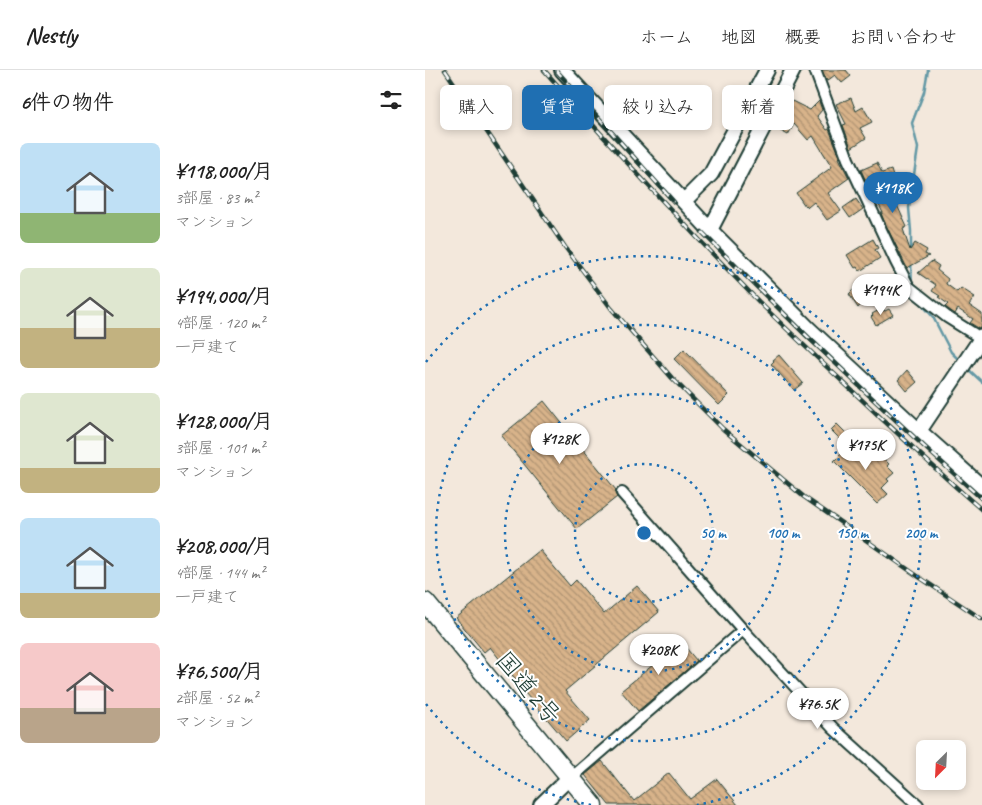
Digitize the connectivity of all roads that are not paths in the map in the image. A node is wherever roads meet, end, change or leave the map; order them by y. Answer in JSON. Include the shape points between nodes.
{"nodes":[{"id":1,"x":562,"y":70,"type":"edge"},
{"id":2,"x":767,"y":70,"type":"edge"},
{"id":3,"x":793,"y":70,"type":"edge"},
{"id":4,"x":815,"y":70,"type":"edge"},
{"id":5,"x":722,"y":154,"type":"junction"},
{"id":6,"x":743,"y":167,"type":"junction"},
{"id":7,"x":684,"y":202,"type":"junction"},
{"id":8,"x":710,"y":230,"type":"junction"},
{"id":9,"x":982,"y":338,"type":"edge"},
{"id":10,"x":919,"y":431,"type":"junction"},
{"id":11,"x":982,"y":487,"type":"edge"},
{"id":12,"x":622,"y":493,"type":"dead end"},
{"id":13,"x":425,"y":602,"type":"edge"},
{"id":14,"x":743,"y":630,"type":"junction"},
{"id":15,"x":571,"y":778,"type":"junction"},
{"id":16,"x":541,"y":805,"type":"edge"},
{"id":17,"x":593,"y":805,"type":"edge"},
{"id":18,"x":918,"y":805,"type":"edge"}],
"edges":[{"from":1,"to":7,"type":"street"},
{"from":2,"to":5,"type":"street"},
{"from":3,"to":6,"type":"street"},
{"from":4,"to":9,"type":"street","via":[[849,159],[909,287],[947,317]]},
{"from":5,"to":6,"type":"street"},
{"from":5,"to":7,"type":"street","via":[[711,174]]},
{"from":6,"to":8,"type":"street"},
{"from":7,"to":8,"type":"street"},
{"from":8,"to":10,"type":"street","via":[[810,330]]},
{"from":9,"to":10,"type":"street"},
{"from":10,"to":11,"type":"street"},
{"from":12,"to":14,"type":"street"},
{"from":13,"to":15,"type":"highway","name":"国道2号"},
{"from":14,"to":15,"type":"street"},
{"from":14,"to":18,"type":"street","via":[[833,728]]},
{"from":15,"to":16,"type":"street"},
{"from":15,"to":17,"type":"highway","name":"国道2号"}]}
